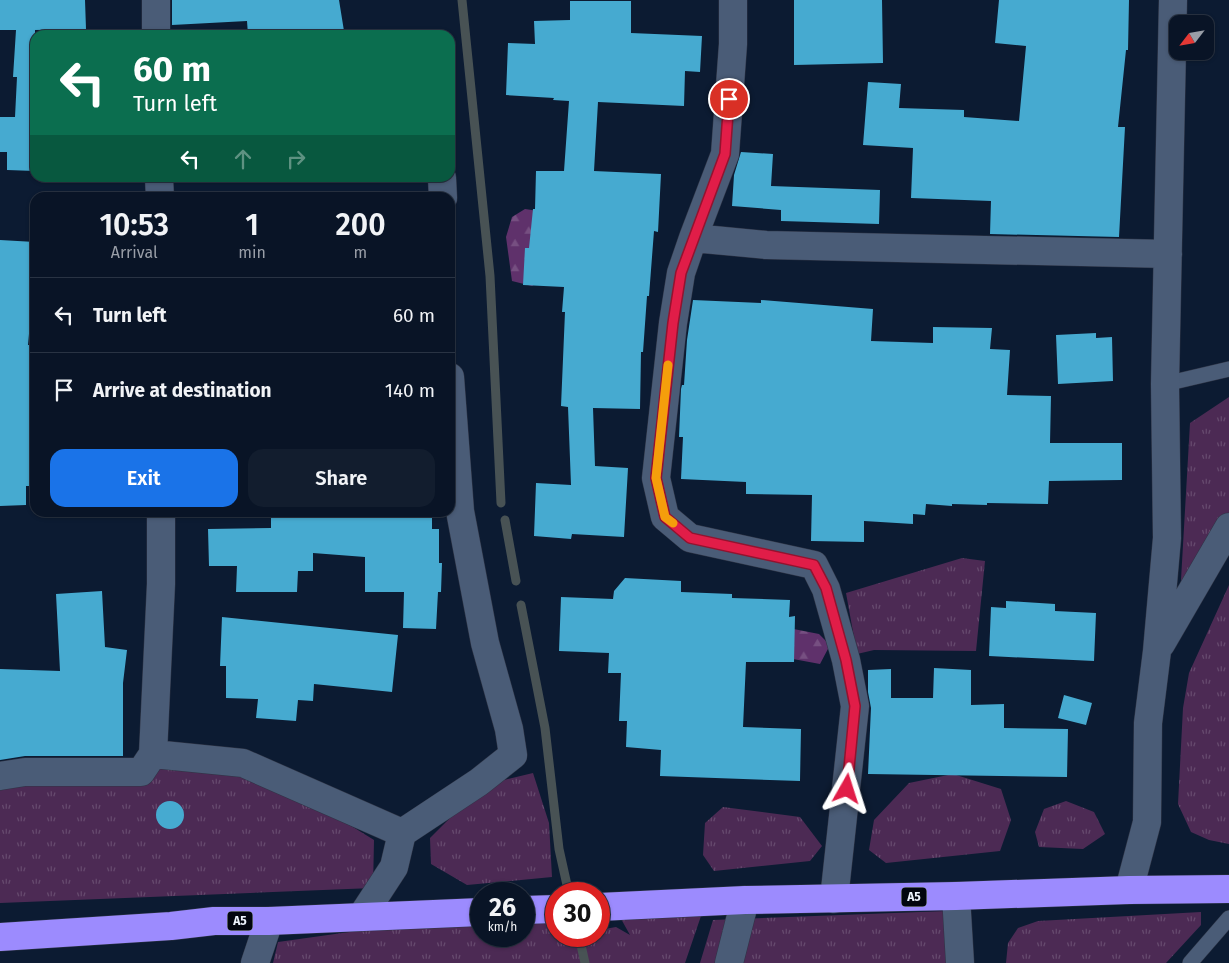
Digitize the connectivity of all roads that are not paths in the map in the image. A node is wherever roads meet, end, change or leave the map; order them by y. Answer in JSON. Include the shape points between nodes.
{"nodes":[{"id":1,"x":156,"y":0,"type":"edge"},
{"id":2,"x":734,"y":0,"type":"edge"},
{"id":3,"x":1173,"y":0,"type":"edge"},
{"id":4,"x":156,"y":30,"type":"edge"},
{"id":5,"x":693,"y":238,"type":"junction"},
{"id":6,"x":1168,"y":254,"type":"junction"},
{"id":7,"x":1229,"y":369,"type":"edge"},
{"id":8,"x":1165,"y":384,"type":"junction"},
{"id":9,"x":455,"y":444,"type":"edge"},
{"id":10,"x":161,"y":517,"type":"edge"},
{"id":11,"x":1229,"y":526,"type":"edge"},
{"id":12,"x":1157,"y":651,"type":"junction"},
{"id":13,"x":153,"y":754,"type":"junction"},
{"id":14,"x":0,"y":776,"type":"edge"},
{"id":15,"x":402,"y":833,"type":"junction"},
{"id":16,"x":1229,"y":889,"type":"edge"},
{"id":17,"x":1129,"y":890,"type":"junction"},
{"id":18,"x":956,"y":896,"type":"junction"},
{"id":19,"x":834,"y":899,"type":"junction"},
{"id":20,"x":745,"y":900,"type":"junction"},
{"id":21,"x":610,"y":906,"type":"edge"},
{"id":22,"x":470,"y":912,"type":"edge"},
{"id":23,"x":362,"y":916,"type":"junction"},
{"id":24,"x":1229,"y":918,"type":"edge"},
{"id":25,"x":269,"y":921,"type":"junction"},
{"id":26,"x":0,"y":938,"type":"edge"},
{"id":27,"x":255,"y":963,"type":"edge"},
{"id":28,"x":729,"y":963,"type":"edge"},
{"id":29,"x":960,"y":963,"type":"edge"},
{"id":30,"x":1190,"y":963,"type":"edge"}],
"edges":[{"from":1,"to":4,"type":"street"},
{"from":2,"to":5,"type":"street","via":[[725,154]]},
{"from":3,"to":6,"type":"street"},
{"from":5,"to":6,"type":"street","via":[[766,245]]},
{"from":5,"to":19,"type":"street","via":[[681,273],[673,323],[656,478],[665,517],[690,538],[814,565],[826,588],[855,706]]},
{"from":6,"to":8,"type":"street"},
{"from":7,"to":8,"type":"lane"},
{"from":8,"to":12,"type":"street","via":[[1167,538]]},
{"from":9,"to":15,"type":"street","via":[[460,511],[485,643],[513,755]]},
{"from":10,"to":13,"type":"street"},
{"from":11,"to":12,"type":"street"},
{"from":12,"to":17,"type":"street","via":[[1148,723],[1147,822]]},
{"from":13,"to":14,"type":"street","via":[[141,772],[25,772]]},
{"from":13,"to":15,"type":"street","via":[[243,763]]},
{"from":15,"to":23,"type":"street","via":[[394,867]]},
{"from":16,"to":17,"type":"highway","name":"A5","number":"A5"},
{"from":17,"to":18,"type":"highway","name":"A5","number":"A5"},
{"from":18,"to":19,"type":"highway","name":"A5","number":"A5"},
{"from":18,"to":29,"type":"street"},
{"from":19,"to":20,"type":"highway","name":"A5","number":"A5"},
{"from":20,"to":21,"type":"highway","name":"A5","number":"A5"},
{"from":20,"to":28,"type":"street"},
{"from":22,"to":23,"type":"highway","name":"A5","number":"A5"},
{"from":23,"to":25,"type":"highway","name":"A5","number":"A5"},
{"from":24,"to":30,"type":"lane"},
{"from":25,"to":26,"type":"highway","name":"A5","number":"A5"},
{"from":25,"to":27,"type":"street"}]}
